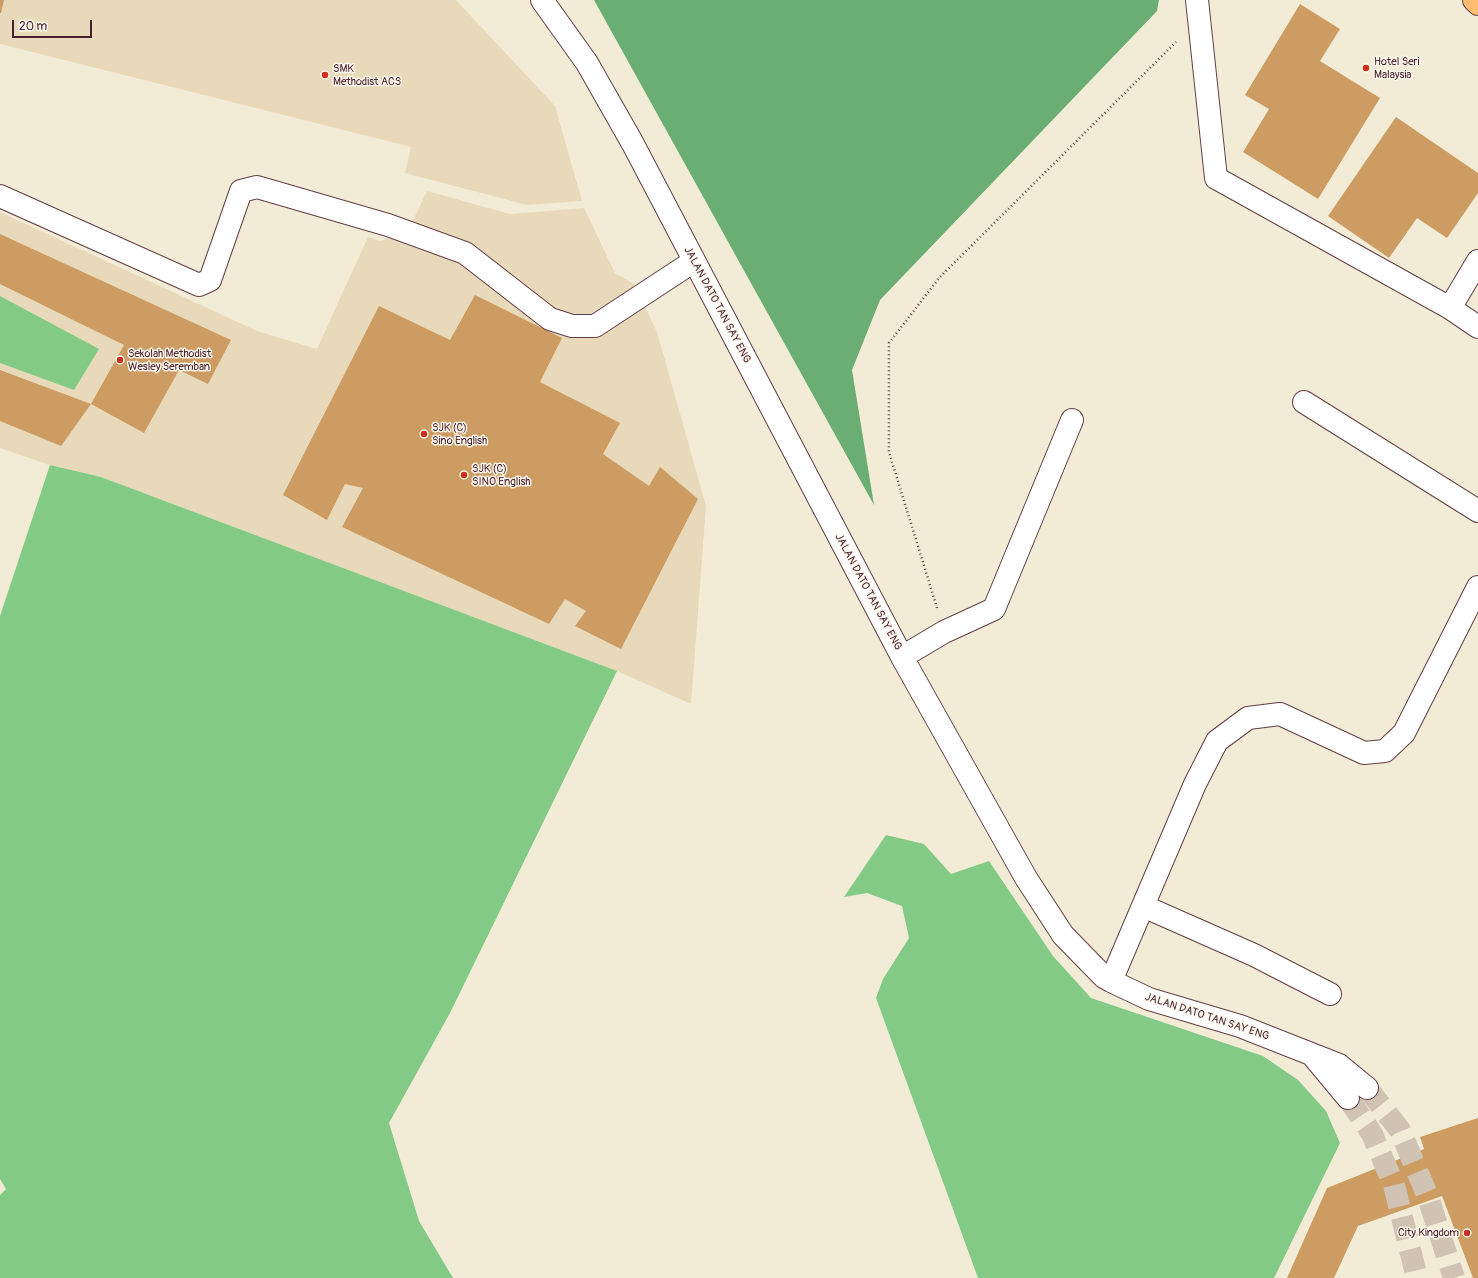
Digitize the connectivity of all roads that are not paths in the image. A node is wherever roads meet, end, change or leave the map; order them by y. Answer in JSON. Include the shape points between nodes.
{"nodes":[{"id":1,"x":542,"y":0,"type":"edge"},
{"id":2,"x":1474,"y":0,"type":"edge"},
{"id":3,"x":1478,"y":4,"type":"edge"},
{"id":4,"x":1198,"y":10,"type":"edge"},
{"id":5,"x":0,"y":196,"type":"edge"},
{"id":6,"x":694,"y":261,"type":"junction"},
{"id":7,"x":1478,"y":261,"type":"edge"},
{"id":8,"x":1450,"y":308,"type":"junction"},
{"id":9,"x":1478,"y":326,"type":"edge"},
{"id":10,"x":1304,"y":402,"type":"dead end"},
{"id":11,"x":1072,"y":420,"type":"dead end"},
{"id":12,"x":1478,"y":511,"type":"edge"},
{"id":13,"x":1478,"y":587,"type":"edge"},
{"id":14,"x":902,"y":657,"type":"junction"},
{"id":15,"x":1143,"y":906,"type":"junction"},
{"id":16,"x":1111,"y":981,"type":"junction"},
{"id":17,"x":1330,"y":994,"type":"dead end"},
{"id":18,"x":1313,"y":1055,"type":"junction"},
{"id":19,"x":1367,"y":1088,"type":"tunnel mouth"},
{"id":20,"x":1348,"y":1098,"type":"tunnel mouth"}],
"edges":[{"from":1,"to":6,"type":"street","name":"JALAN DATO TAN SAY ENG","via":[[587,63]]},
{"from":2,"to":3,"type":"highway"},
{"from":4,"to":8,"type":"street","via":[[1216,178]]},
{"from":5,"to":6,"type":"street","via":[[199,285],[210,280],[241,191],[257,188],[388,225],[465,253],[550,319],[572,326],[595,326]]},
{"from":6,"to":14,"type":"street","name":"JALAN DATO TAN SAY ENG"},
{"from":7,"to":8,"type":"street"},
{"from":8,"to":9,"type":"street"},
{"from":10,"to":12,"type":"street"},
{"from":11,"to":14,"type":"street","via":[[994,608],[944,632]]},
{"from":13,"to":15,"type":"street","via":[[1404,733],[1385,751],[1364,753],[1280,714],[1248,718],[1217,741],[1195,784]]},
{"from":14,"to":16,"type":"street","name":"JALAN DATO TAN SAY ENG","via":[[1030,885],[1063,935]]},
{"from":15,"to":16,"type":"street"},
{"from":15,"to":17,"type":"street","via":[[1254,955]]},
{"from":16,"to":18,"type":"street","name":"JALAN DATO TAN SAY ENG","via":[[1149,999],[1240,1026]]},
{"from":18,"to":19,"type":"street","name":"JALAN DATO TAN SAY ENG","via":[[1339,1064]]},
{"from":18,"to":20,"type":"street","name":"JALAN DATO TAN SAY ENG"}]}
